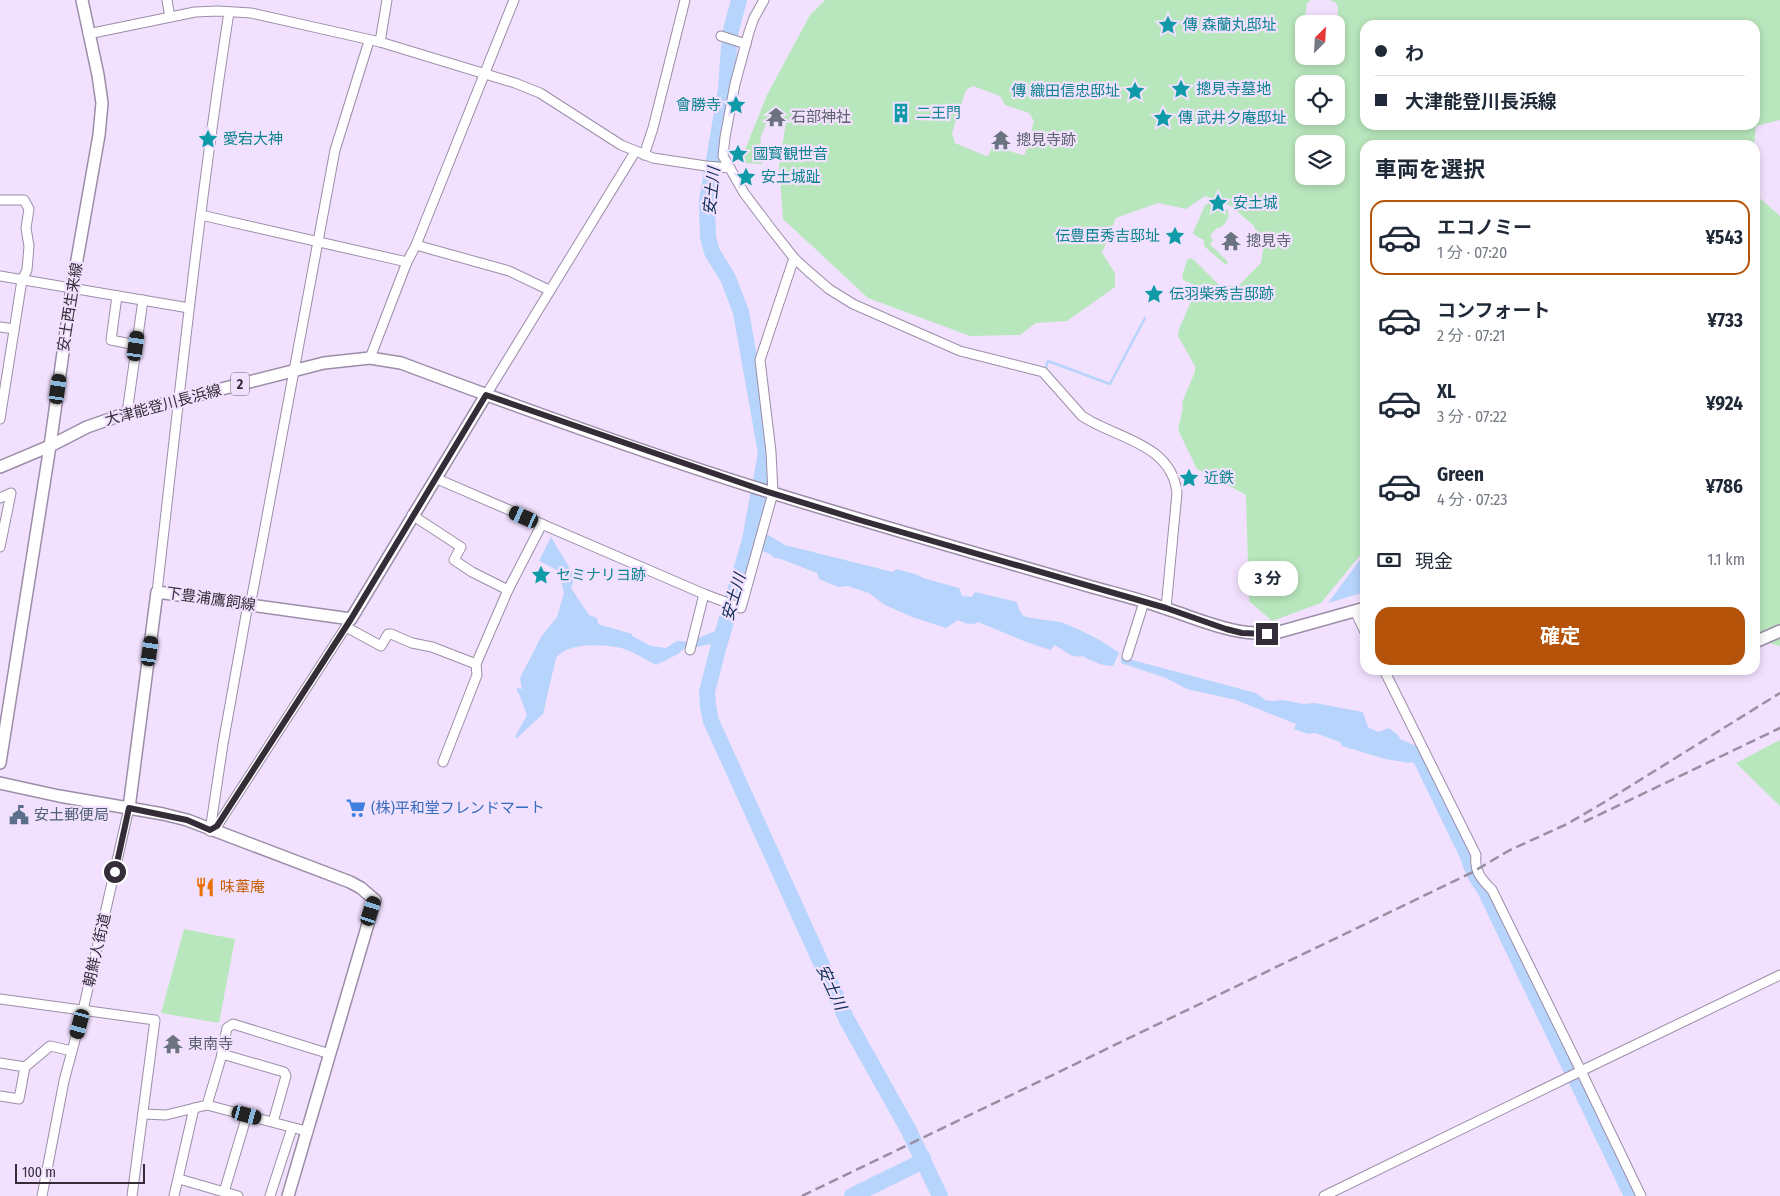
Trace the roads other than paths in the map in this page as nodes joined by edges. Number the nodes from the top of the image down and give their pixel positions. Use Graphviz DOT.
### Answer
graph roads {
  1 [pos="82,0"];
  2 [pos="167,0"];
  3 [pos="387,0"];
  4 [pos="514,0"];
  5 [pos="685,0"];
  6 [pos="764,0"];
  7 [pos="229,12"];
  8 [pos="170,17"];
  9 [pos="88,34"];
  10 [pos="721,36"];
  11 [pos="369,41"];
  12 [pos="380,42"];
  13 [pos="746,44"];
  14 [pos="484,73"];
  15 [pos="640,153"];
  16 [pos="727,168"];
  17 [pos="0,200"];
  18 [pos="201,215"];
  19 [pos="318,242"];
  20 [pos="416,245"];
  21 [pos="794,258"];
  22 [pos="407,262"];
  23 [pos="0,276"];
  24 [pos="22,280"];
  25 [pos="72,288"];
  26 [pos="549,290"];
  27 [pos="117,296"];
  28 [pos="143,300"];
  29 [pos="189,308"];
  30 [pos="0,327"];
  31 [pos="14,329"];
  32 [pos="136,346"];
  33 [pos="370,358"];
  34 [pos="4,371"];
  35 [pos="294,371"];
  36 [pos="486,395"];
  37 [pos="178,400"];
  38 [pos="127,413"];
  39 [pos="0,416"];
  40 [pos="50,446"];
  41 [pos="0,467"];
  42 [pos="435,478"];
  43 [pos="763,490"];
  44 [pos="0,498"];
  45 [pos="412,515"];
  46 [pos="542,524"];
  47 [pos="0,548"];
  48 [pos="508,590"];
  49 [pos="157,592"];
  50 [pos="704,594"];
  51 [pos="1144,602"];
  52 [pos="248,604"];
  53 [pos="1166,608"];
  54 [pos="1360,610"];
  55 [pos="348,623"];
  56 [pos="1780,631"];
  57 [pos="1760,640"];
  58 [pos="690,650"];
  59 [pos="1127,656"];
  60 [pos="476,664"];
  61 [pos="1386,675"];
  62 [pos="443,762"];
  63 [pos="0,764"];
  64 [pos="0,783"];
  65 [pos="129,808"];
  66 [pos="210,830"];
  67 [pos="1780,975"];
  68 [pos="0,999"];
  69 [pos="84,1010"];
  70 [pos="72,1051"];
  71 [pos="222,1054"];
  72 [pos="330,1054"];
  73 [pos="0,1063"];
  74 [pos="24,1067"];
  75 [pos="1581,1071"];
  76 [pos="0,1096"];
  77 [pos="207,1105"];
  78 [pos="194,1108"];
  79 [pos="143,1114"];
  80 [pos="247,1115"];
  81 [pos="273,1122"];
  82 [pos="292,1128"];
  83 [pos="306,1131"];
  84 [pos="178,1179"];
  85 [pos="224,1192"];
  86 [pos="42,1196"];
  87 [pos="132,1196"];
  88 [pos="174,1196"];
  89 [pos="238,1196"];
  90 [pos="270,1196"];
  91 [pos="288,1196"];
  92 [pos="1324,1196"];
  93 [pos="1641,1196"];
  1 -- 9 [label="main road, 安土西生来線"];
  2 -- 8 [label="street"];
  3 -- 12 [label="street"];
  4 -- 14 [label="street"];
  5 -- 15 [label="street"];
  6 -- 13 [label="street"];
  7 -- 8 [label="street"];
  7 -- 11 [label="street"];
  7 -- 18 [label="street"];
  8 -- 9 [label="street"];
  9 -- 25 [label="main road, 安土西生来線"];
  10 -- 13 [label="street"];
  11 -- 12 [label="street"];
  11 -- 19 [label="street"];
  12 -- 14 [label="street"];
  13 -- 16 [label="street"];
  14 -- 15 [label="street"];
  14 -- 20 [label="street"];
  15 -- 16 [label="street"];
  15 -- 26 [label="street"];
  16 -- 21 [label="street"];
  17 -- 24 [label="street"];
  18 -- 19 [label="street"];
  18 -- 29 [label="street"];
  19 -- 22 [label="street"];
  19 -- 35 [label="street"];
  20 -- 22 [label="street"];
  20 -- 26 [label="street"];
  21 -- 43 [label="street"];
  21 -- 53 [label="street"];
  22 -- 33 [label="street"];
  23 -- 24 [label="street"];
  24 -- 25 [label="street"];
  24 -- 31 [label="street"];
  25 -- 27 [label="street"];
  25 -- 40 [label="main road, 安土西生来線"];
  26 -- 36 [label="street"];
  27 -- 28 [label="street"];
  27 -- 32 [label="street"];
  28 -- 29 [label="street"];
  28 -- 32 [label="street"];
  29 -- 37 [label="street"];
  30 -- 31 [label="street"];
  31 -- 34 [label="street"];
  32 -- 38 [label="street"];
  33 -- 35 [label="main road, 大津能登川長浜線 / 2"];
  33 -- 36 [label="main road, 大津能登川長浜線 / 2"];
  34 -- 39 [label="street"];
  35 -- 37 [label="main road, 大津能登川長浜線 / 2"];
  35 -- 52 [label="street"];
  36 -- 42 [label="main road"];
  36 -- 43 [label="main road, 大津能登川長浜線 / 2"];
  37 -- 38 [label="main road, 大津能登川長浜線 / 2"];
  37 -- 49 [label="street"];
  38 -- 40 [label="main road, 大津能登川長浜線 / 2"];
  40 -- 41 [label="main road, 大津能登川長浜線 / 2"];
  40 -- 63 [label="main road, 安土西生来線"];
  42 -- 45 [label="main road"];
  42 -- 46 [label="street"];
  43 -- 50 [label="street"];
  43 -- 51 [label="main road, 大津能登川長浜線 / 2"];
  44 -- 47 [label="street"];
  45 -- 48 [label="street"];
  45 -- 55 [label="main road"];
  46 -- 48 [label="street"];
  46 -- 50 [label="street"];
  48 -- 60 [label="street"];
  49 -- 52 [label="main road, 下豊浦鷹飼線"];
  49 -- 65 [label="main road, 下豊浦鷹飼線"];
  50 -- 58 [label="street"];
  51 -- 53 [label="main road, 大津能登川長浜線 / 2"];
  51 -- 59 [label="street"];
  52 -- 55 [label="main road, 下豊浦鷹飼線"];
  52 -- 66 [label="street"];
  53 -- 54 [label="main road, 大津能登川長浜線 / 2"];
  55 -- 60 [label="street"];
  55 -- 66 [label="street"];
  56 -- 57 [label="main road"];
  60 -- 62 [label="street"];
  61 -- 75 [label="street"];
  64 -- 65 [label="main road"];
  65 -- 66 [label="main road"];
  65 -- 69 [label="street, 朝鮮人街道"];
  66 -- 72 [label="main road"];
  67 -- 75 [label="street"];
  68 -- 69 [label="street"];
  69 -- 70 [label="street, 朝鮮人街道"];
  69 -- 79 [label="street"];
  70 -- 74 [label="street"];
  70 -- 86 [label="street, 朝鮮人街道"];
  71 -- 72 [label="street"];
  71 -- 77 [label="street"];
  71 -- 81 [label="street"];
  72 -- 83 [label="main road"];
  73 -- 74 [label="street"];
  74 -- 76 [label="street"];
  75 -- 92 [label="street"];
  75 -- 93 [label="street"];
  77 -- 78 [label="street"];
  77 -- 80 [label="street"];
  78 -- 79 [label="street"];
  78 -- 84 [label="street"];
  79 -- 87 [label="street"];
  80 -- 81 [label="street"];
  80 -- 85 [label="street"];
  81 -- 82 [label="street"];
  82 -- 83 [label="street"];
  82 -- 90 [label="street"];
  83 -- 91 [label="main road"];
  84 -- 85 [label="street"];
  84 -- 88 [label="street"];
  85 -- 89 [label="street"];
}
